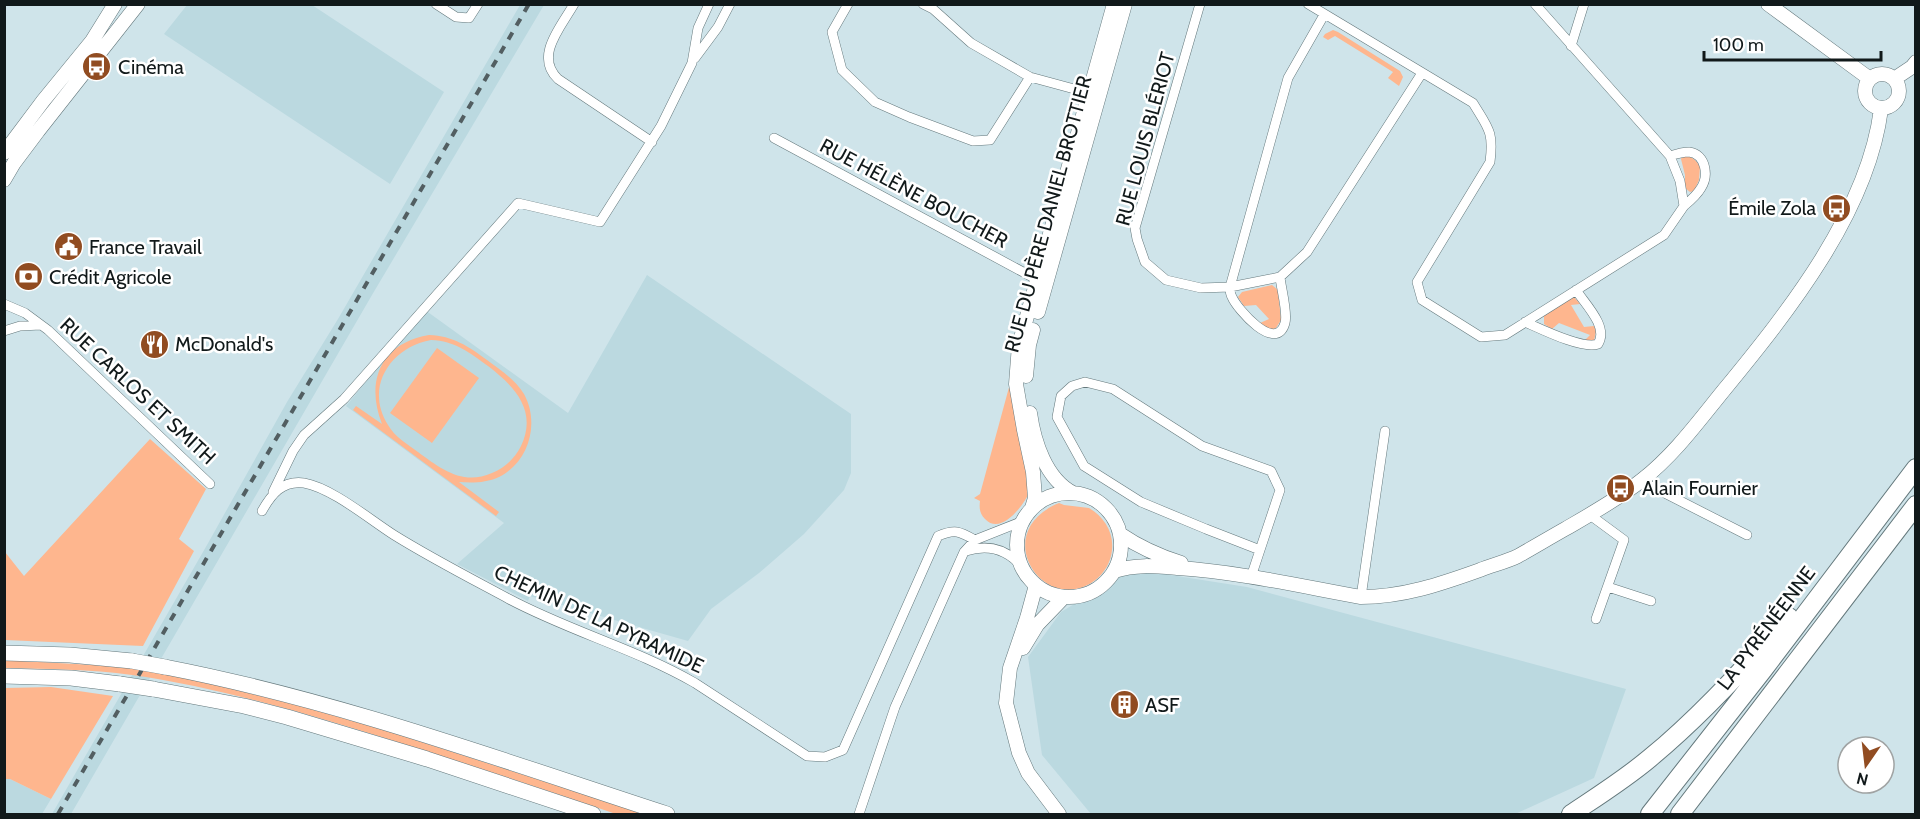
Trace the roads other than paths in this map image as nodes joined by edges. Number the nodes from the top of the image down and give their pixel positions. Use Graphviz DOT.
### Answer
graph roads {
  1 [pos="115,4"];
  2 [pos="138,4"];
  3 [pos="436,4"];
  4 [pos="574,4"];
  5 [pos="708,4"];
  6 [pos="730,4"];
  7 [pos="848,4"];
  8 [pos="923,4"];
  9 [pos="1114,4"];
  10 [pos="1125,4"];
  11 [pos="1200,4"];
  12 [pos="1308,4"];
  13 [pos="1535,4"];
  14 [pos="1584,4"];
  15 [pos="1768,4"];
  16 [pos="477,6"];
  17 [pos="1324,15"];
  18 [pos="1571,46"];
  19 [pos="1916,62"];
  20 [pos="692,63"];
  21 [pos="1422,73"];
  22 [pos="1030,77"];
  23 [pos="1870,79"];
  24 [pos="1894,79"];
  25 [pos="1089,93"];
  26 [pos="1881,109"];
  27 [pos="774,138"];
  28 [pos="652,142"];
  29 [pos="4,153"];
  30 [pos="1670,156"];
  31 [pos="4,180"];
  32 [pos="1684,206"];
  33 [pos="1280,277"];
  34 [pos="1036,279"];
  35 [pos="1230,287"];
  36 [pos="1576,290"];
  37 [pos="4,304"];
  38 [pos="1525,322"];
  39 [pos="41,325"];
  40 [pos="4,331"];
  41 [pos="1385,431"];
  42 [pos="1916,468"];
  43 [pos="1641,481"];
  44 [pos="210,484"];
  45 [pos="1073,493"];
  46 [pos="270,496"];
  47 [pos="1916,505"];
  48 [pos="1032,508"];
  49 [pos="262,511"];
  50 [pos="1590,515"];
  51 [pos="1023,521"];
  52 [pos="1120,534"];
  53 [pos="1748,535"];
  54 [pos="975,540"];
  55 [pos="1260,550"];
  56 [pos="964,552"];
  57 [pos="1022,567"];
  58 [pos="1204,570"];
  59 [pos="1114,571"];
  60 [pos="1251,577"];
  61 [pos="1830,581"];
  62 [pos="1036,585"];
  63 [pos="1608,587"];
  64 [pos="1065,597"];
  65 [pos="1361,597"];
  66 [pos="1651,601"];
  67 [pos="1596,619"];
  68 [pos="4,653"];
  69 [pos="1010,668"];
  70 [pos="4,676"];
  71 [pos="593,814"];
  72 [pos="667,814"];
  73 [pos="858,814"];
  74 [pos="1059,814"];
  75 [pos="1572,814"];
  76 [pos="1650,814"];
  77 [pos="1680,814"];
  1 -- 29 [label="main road"];
  2 -- 31 [label="main road"];
  3 -- 16 [label="street"];
  4 -- 28 [label="street"];
  5 -- 20 [label="street"];
  6 -- 20 [label="street"];
  7 -- 22 [label="street"];
  8 -- 22 [label="street"];
  9 -- 25 [label="main road, RUE DU PÈRE DANIEL BROTTIER"];
  10 -- 45 [label="main road, RUE DU PÈRE DANIEL BROTTIER"];
  11 -- 35 [label="street, RUE LOUIS BLÉRIOT"];
  12 -- 17 [label="street"];
  13 -- 18 [label="street"];
  14 -- 18 [label="street"];
  15 -- 23 [label="main road"];
  17 -- 21 [label="street"];
  17 -- 35 [label="street"];
  18 -- 30 [label="street"];
  19 -- 24 [label="main road"];
  20 -- 28 [label="street"];
  21 -- 33 [label="street"];
  21 -- 38 [label="street"];
  22 -- 25 [label="street"];
  23 -- 24 [label="main road"];
  23 -- 26 [label="main road"];
  24 -- 26 [label="main road"];
  25 -- 34 [label="main road, RUE DU PÈRE DANIEL BROTTIER"];
  26 -- 43 [label="main road"];
  27 -- 34 [label="street, RUE HÉLÈNE BOUCHER"];
  28 -- 46 [label="street"];
  30 -- 32 [label="street"];
  30 -- 32 [label="street"];
  32 -- 36 [label="street"];
  33 -- 35 [label="street, RUE LOUIS BLÉRIOT"];
  33 -- 35 [label="street"];
  34 -- 48 [label="main road, RUE DU PÈRE DANIEL BROTTIER"];
  36 -- 38 [label="street"];
  36 -- 38 [label="street"];
  37 -- 39 [label="street, RUE CARLOS ET SMITH"];
  39 -- 40 [label="street"];
  39 -- 44 [label="street, RUE CARLOS ET SMITH"];
  41 -- 65 [label="street"];
  42 -- 61 [label="highway, LA PYRÉNÉENNE"];
  43 -- 50 [label="main road"];
  43 -- 53 [label="street"];
  45 -- 48 [label="main road"];
  45 -- 52 [label="main road"];
  46 -- 49 [label="street"];
  46 -- 54 [label="street, CHEMIN DE LA PYRAMIDE"];
  47 -- 77 [label="highway"];
  48 -- 51 [label="main road"];
  50 -- 63 [label="street"];
  50 -- 65 [label="main road"];
  51 -- 54 [label="street"];
  51 -- 57 [label="main road"];
  52 -- 58 [label="main road"];
  52 -- 59 [label="main road"];
  54 -- 56 [label="street"];
  55 -- 55 [label="street"];
  55 -- 60 [label="street"];
  56 -- 57 [label="street"];
  56 -- 73 [label="street"];
  57 -- 62 [label="main road"];
  58 -- 59 [label="main road"];
  58 -- 60 [label="main road"];
  59 -- 64 [label="main road"];
  60 -- 65 [label="main road"];
  61 -- 75 [label="highway"];
  61 -- 76 [label="highway, LA PYRÉNÉENNE"];
  62 -- 64 [label="main road"];
  62 -- 69 [label="main road"];
  63 -- 66 [label="street"];
  63 -- 67 [label="street"];
  64 -- 69 [label="main road"];
  68 -- 72 [label="main road, bridge"];
  69 -- 74 [label="main road"];
  70 -- 71 [label="main road, bridge"];
}
